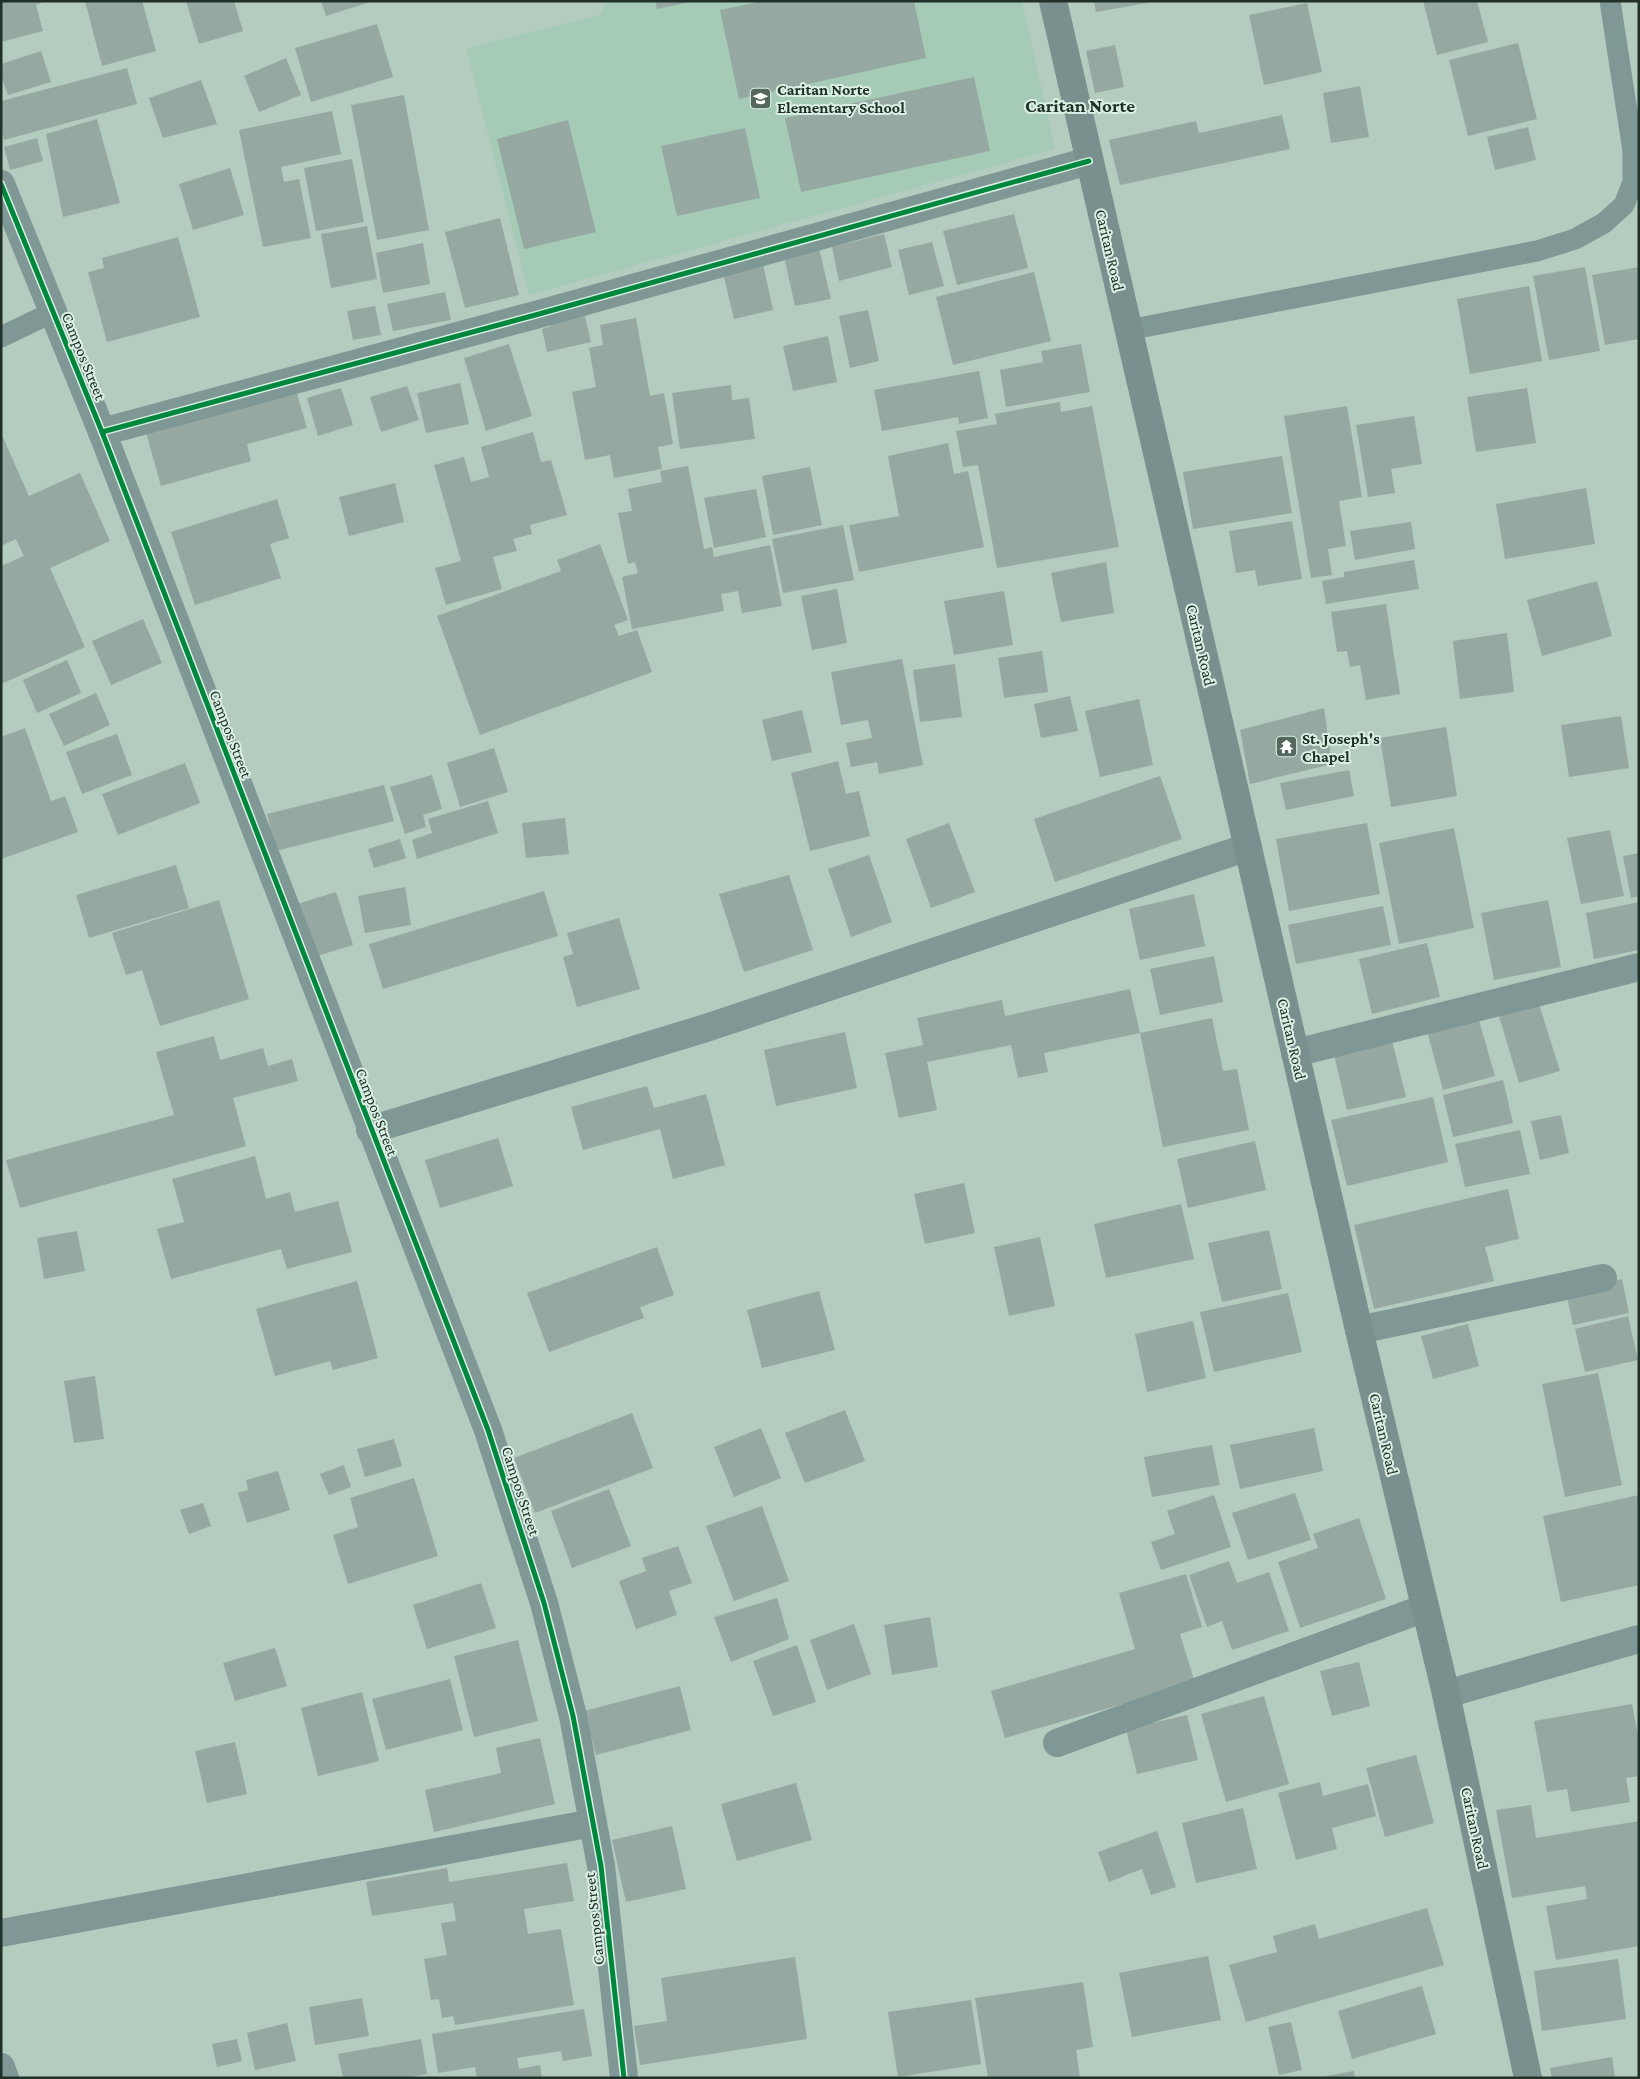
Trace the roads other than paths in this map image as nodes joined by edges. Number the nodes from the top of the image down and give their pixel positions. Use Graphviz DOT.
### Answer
graph roads {
  1 [pos="1053,1"];
  2 [pos="1610,1"];
  3 [pos="1090,161"];
  4 [pos="1,184"];
  5 [pos="53,312"];
  6 [pos="1128,330"];
  7 [pos="1,337"];
  8 [pos="102,432"];
  9 [pos="1248,847"];
  10 [pos="1639,967"];
  11 [pos="1296,1053"];
  12 [pos="370,1130"];
  13 [pos="1603,1278"];
  14 [pos="1359,1330"];
  15 [pos="1425,1608"];
  16 [pos="1639,1639"];
  17 [pos="1446,1694"];
  18 [pos="1056,1743"];
  19 [pos="593,1823"];
  20 [pos="1,1933"];
  21 [pos="1,2067"];
  22 [pos="5,2078"];
  23 [pos="624,2078"];
  24 [pos="1528,2078"];
  1 -- 3 [label="main road, Caritan Road"];
  2 -- 6 [label="lane"];
  3 -- 6 [label="main road, Caritan Road"];
  3 -- 8 [label="street"];
  4 -- 5 [label="street, Campos Street"];
  5 -- 7 [label="lane"];
  5 -- 8 [label="street, Campos Street"];
  6 -- 9 [label="main road, Caritan Road"];
  8 -- 12 [label="street, Campos Street"];
  9 -- 11 [label="main road, Caritan Road"];
  9 -- 12 [label="street"];
  10 -- 11 [label="street"];
  11 -- 14 [label="main road, Caritan Road"];
  12 -- 19 [label="street, Campos Street"];
  13 -- 14 [label="street"];
  14 -- 15 [label="main road, Caritan Road"];
  15 -- 17 [label="main road, Caritan Road"];
  15 -- 18 [label="street"];
  16 -- 17 [label="street"];
  17 -- 24 [label="main road, Caritan Road"];
  19 -- 20 [label="street"];
  19 -- 23 [label="street, Campos Street"];
  21 -- 22 [label="street"];
}
